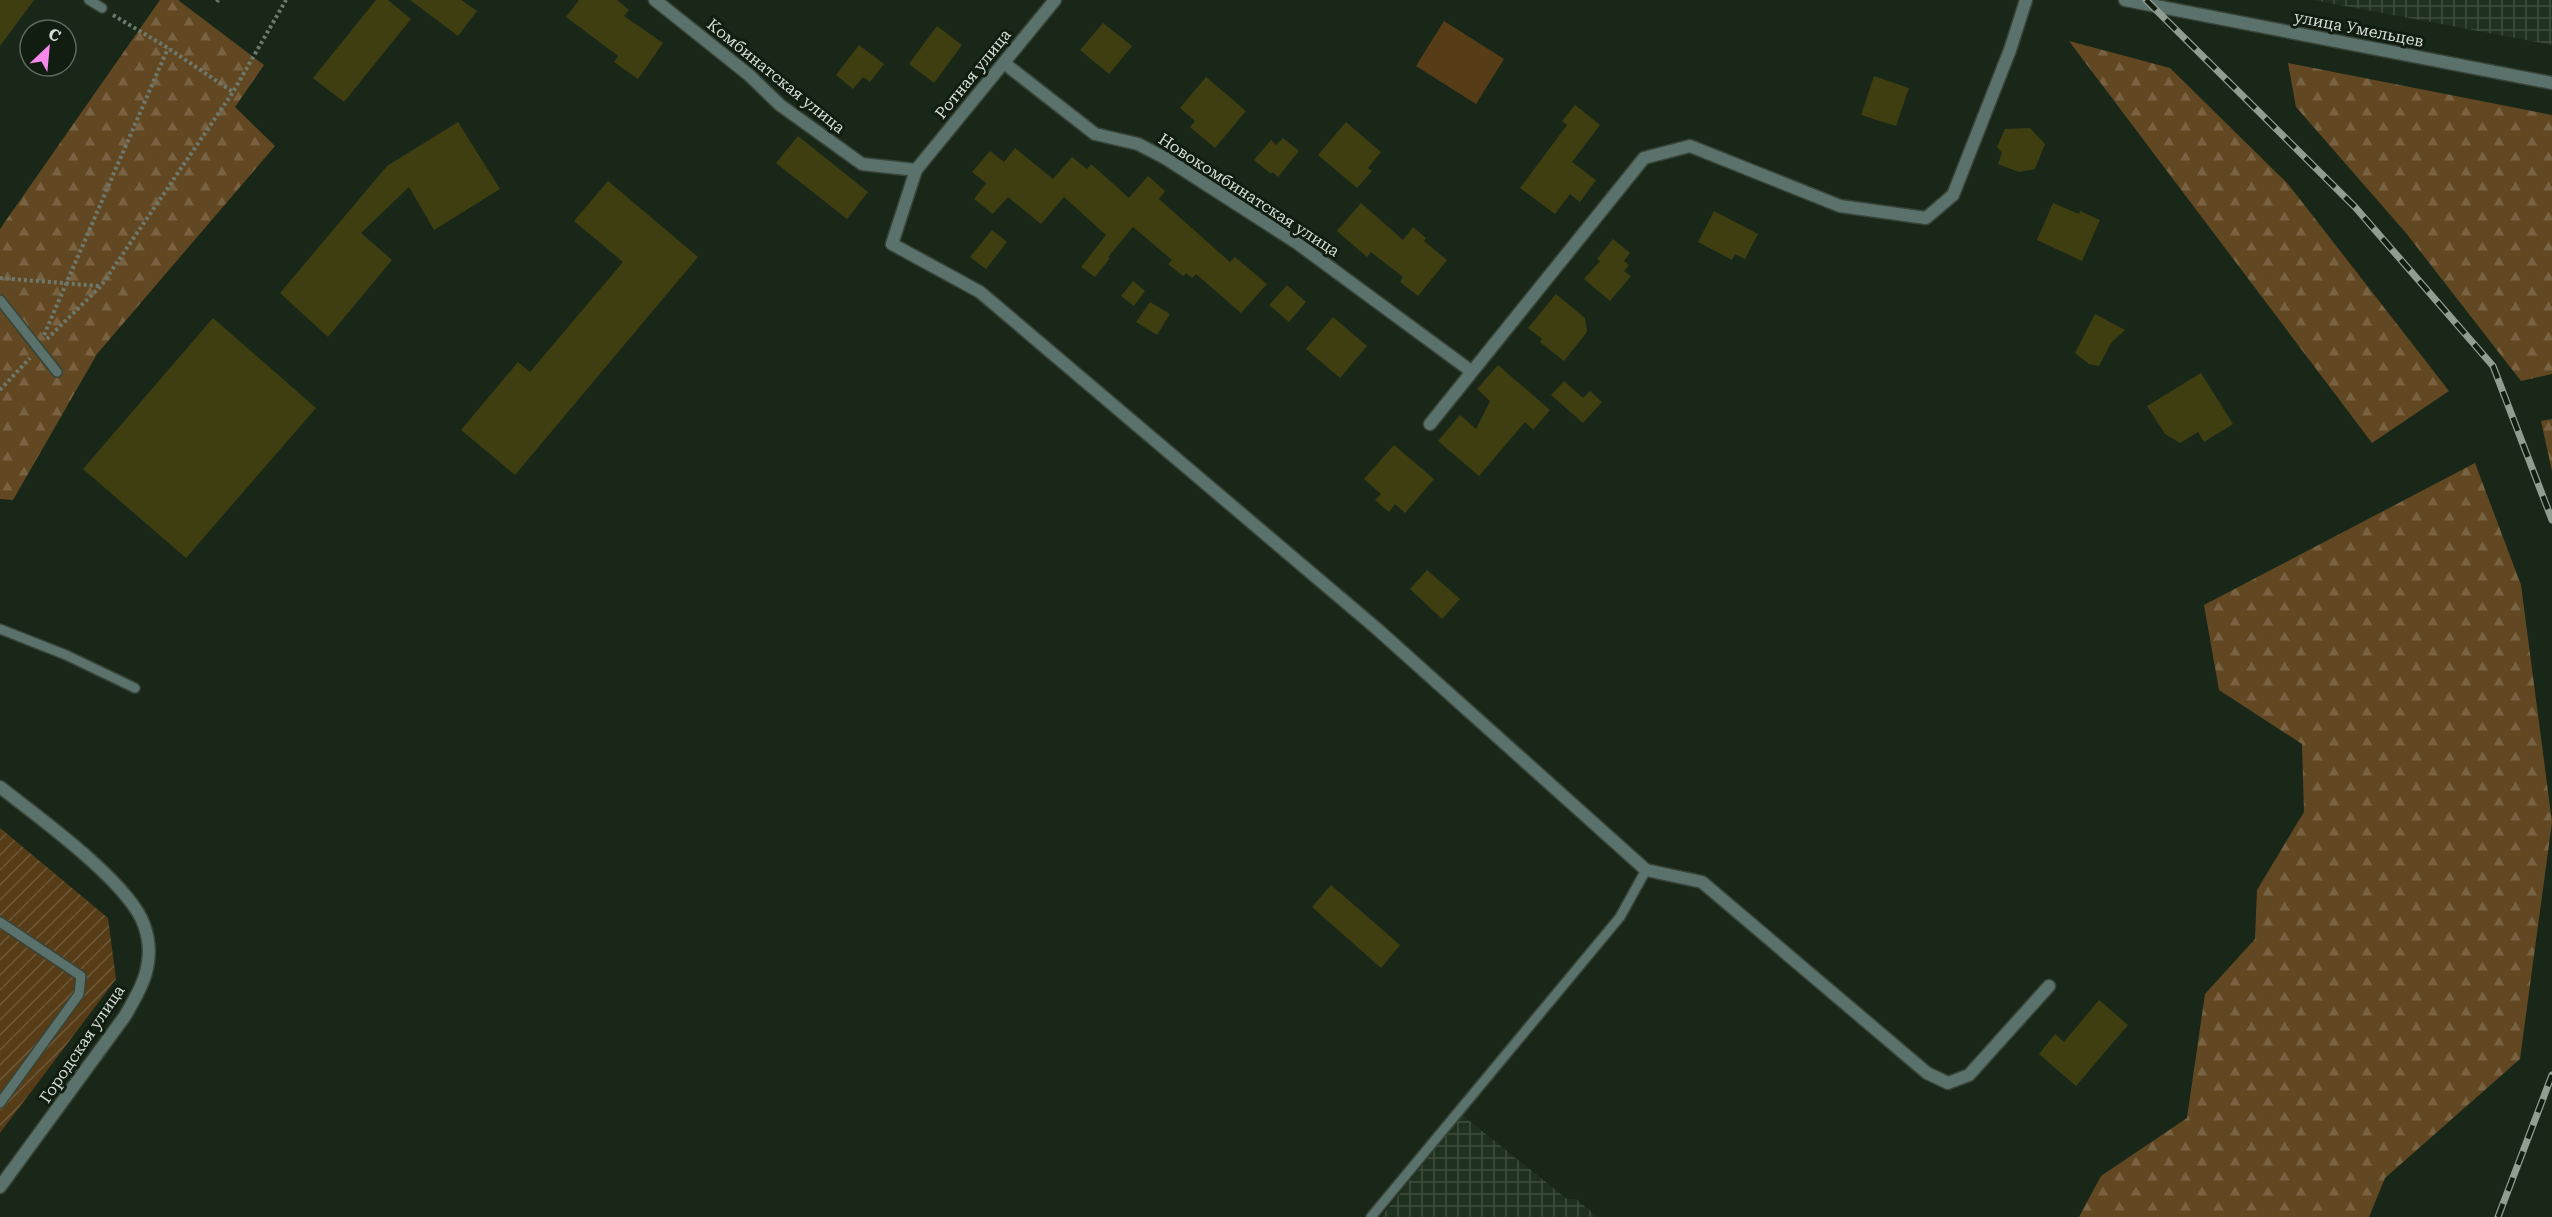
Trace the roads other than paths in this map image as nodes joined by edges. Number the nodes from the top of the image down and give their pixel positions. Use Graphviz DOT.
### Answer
graph roads {
  1 [pos="89,0"];
  2 [pos="655,0"];
  3 [pos="1055,0"];
  4 [pos="2026,0"];
  5 [pos="2124,0"];
  6 [pos="102,8"];
  7 [pos="1004,63"];
  8 [pos="2552,83"];
  9 [pos="916,170"];
  10 [pos="0,300"];
  11 [pos="1471,371"];
  12 [pos="57,372"];
  13 [pos="1430,424"];
  14 [pos="0,629"];
  15 [pos="135,688"];
  16 [pos="0,787"];
  17 [pos="1646,870"];
  18 [pos="0,922"];
  19 [pos="2049,986"];
  20 [pos="0,1103"];
  21 [pos="0,1187"];
  22 [pos="1371,1217"];
  1 -- 6 [label="lane"];
  2 -- 9 [label="street, Комбинатская улица"];
  3 -- 7 [label="street, Ротная улица"];
  4 -- 11 [label="street"];
  5 -- 8 [label="street, улица Умельцев"];
  7 -- 9 [label="street, Ротная улица"];
  7 -- 11 [label="street, Новокомбинатская улица"];
  9 -- 17 [label="street"];
  10 -- 12 [label="lane"];
  11 -- 13 [label="street"];
  14 -- 15 [label="lane"];
  16 -- 21 [label="street, Городская улица"];
  17 -- 19 [label="street"];
  17 -- 22 [label="lane"];
  18 -- 20 [label="lane"];
}
